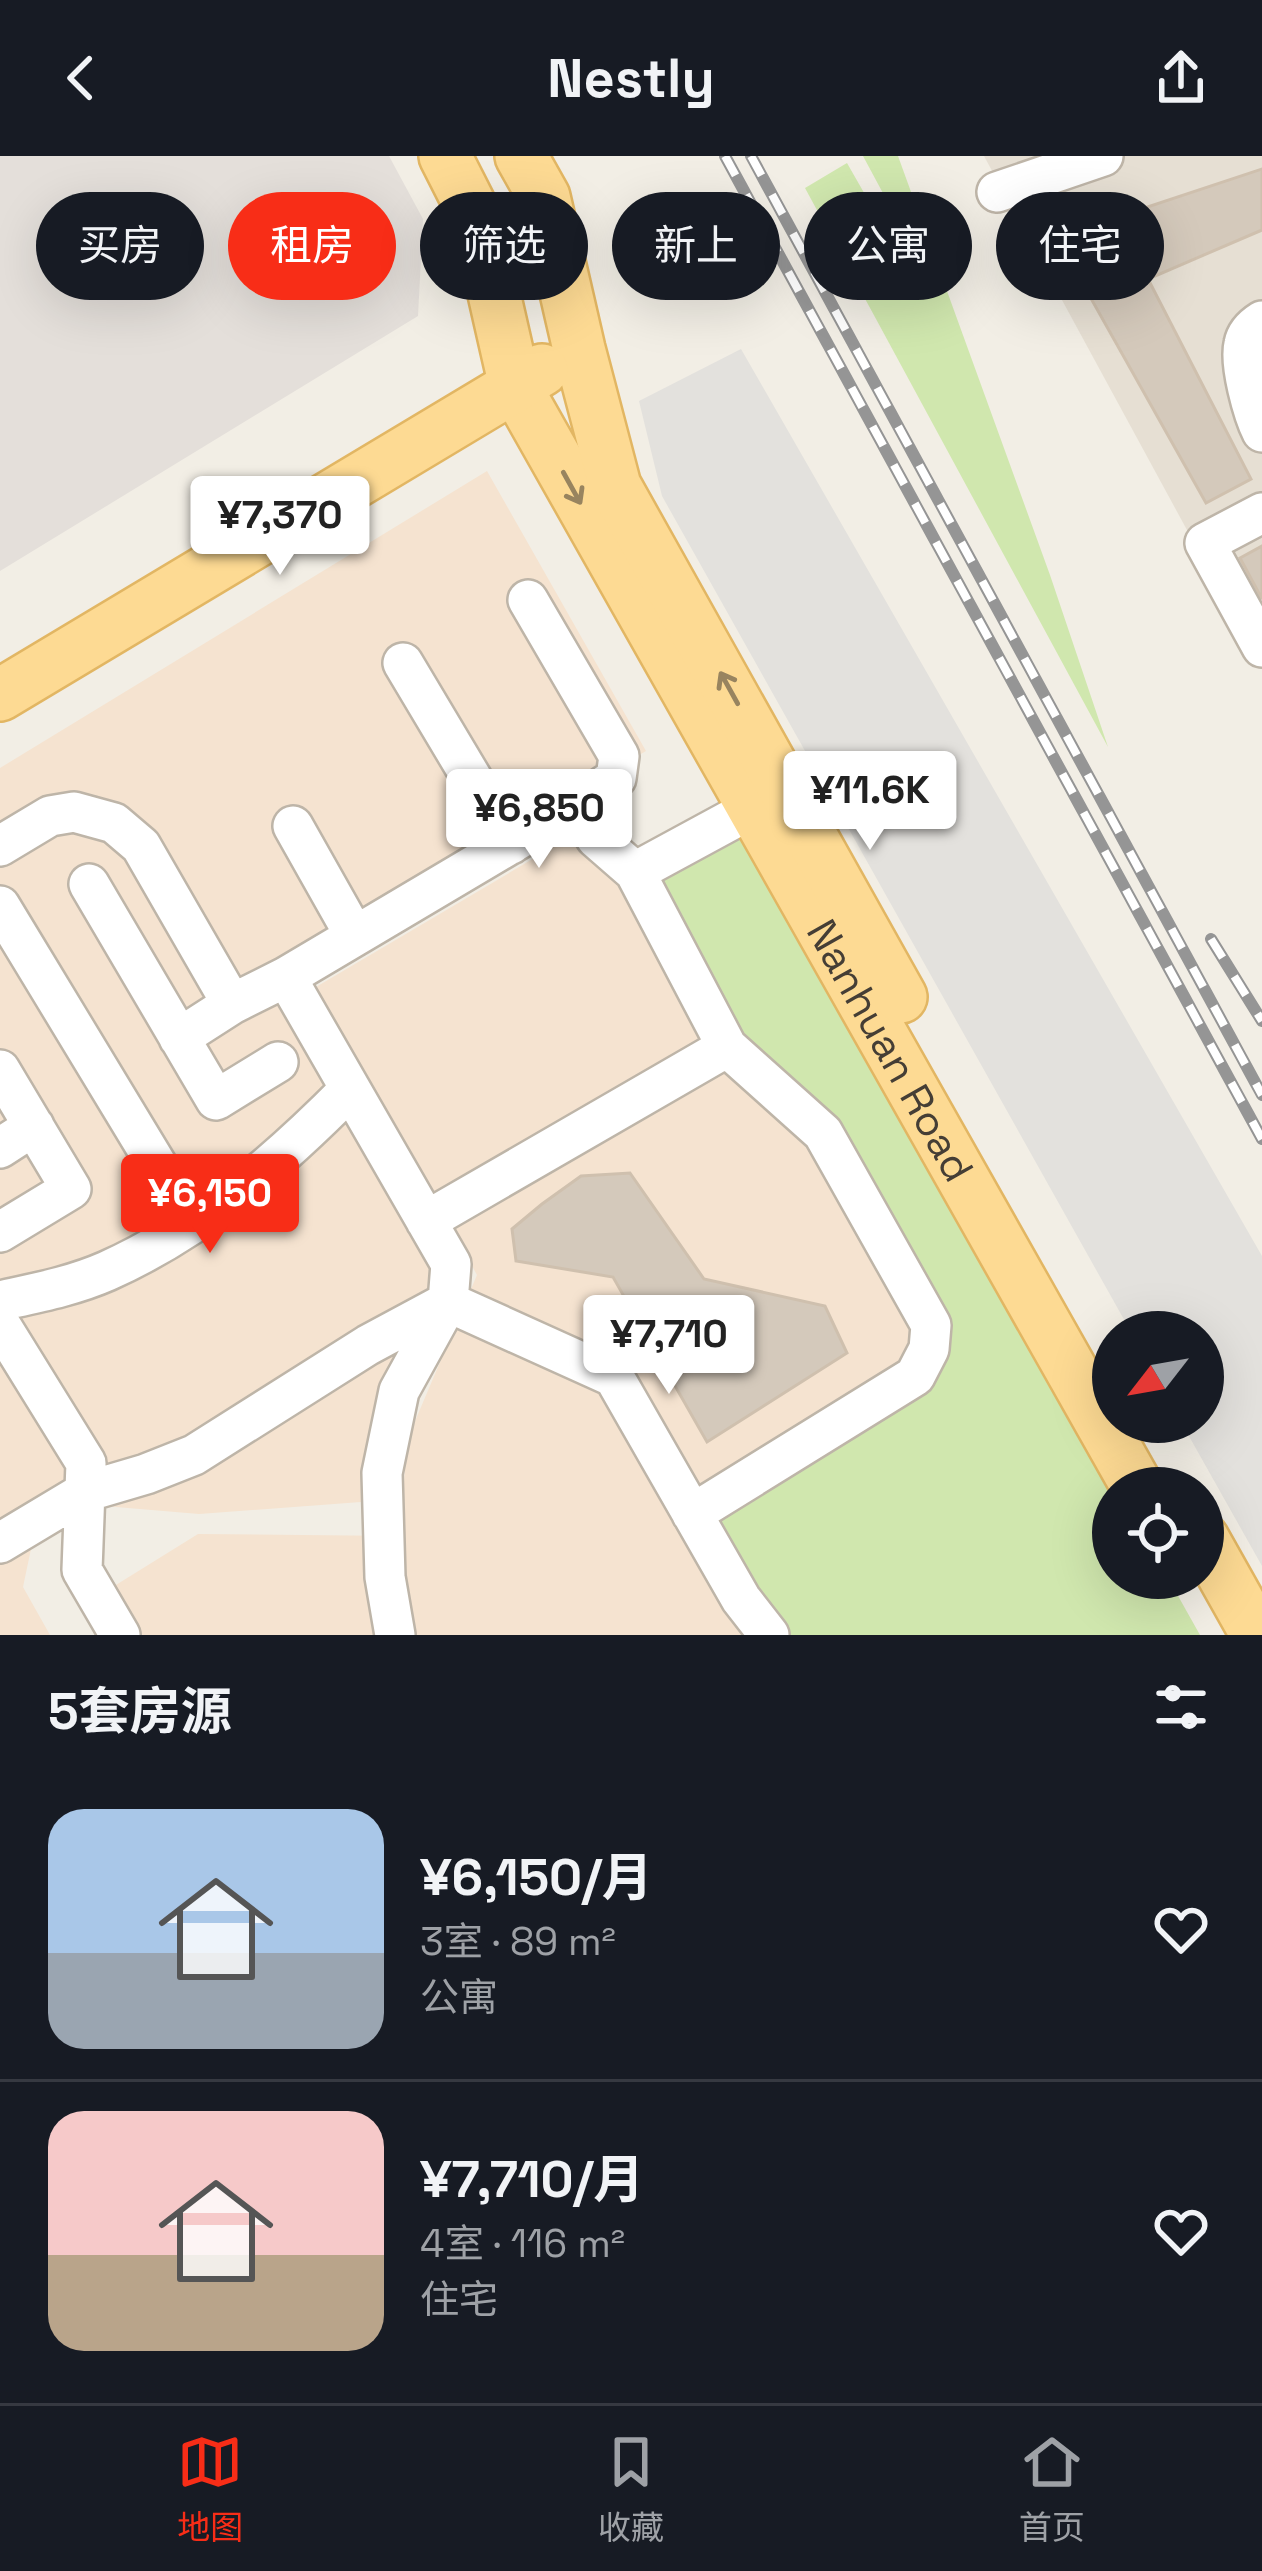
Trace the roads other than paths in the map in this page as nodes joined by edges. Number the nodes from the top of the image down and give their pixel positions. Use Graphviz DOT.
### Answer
graph roads {
  1 [pos="445,156"];
  2 [pos="521,156"];
  3 [pos="1103,156"];
  4 [pos="998,192"];
  5 [pos="1262,321"];
  6 [pos="579,349"];
  7 [pos="515,386"];
  8 [pos="1262,432"];
  9 [pos="1262,513"];
  10 [pos="528,600"];
  11 [pos="1262,647"];
  12 [pos="403,663"];
  13 [pos="0,695"];
  14 [pos="577,806"];
  15 [pos="753,808"];
  16 [pos="293,826"];
  17 [pos="511,844"];
  18 [pos="0,846"];
  19 [pos="635,872"];
  20 [pos="89,884"];
  21 [pos="0,906"];
  22 [pos="355,936"];
  23 [pos="286,977"];
  24 [pos="232,1004"];
  25 [pos="179,1038"];
  26 [pos="727,1047"];
  27 [pos="278,1062"];
  28 [pos="0,1070"];
  29 [pos="350,1089"];
  30 [pos="34,1126"];
  31 [pos="0,1148"];
  32 [pos="426,1221"];
  33 [pos="192,1223"];
  34 [pos="0,1232"];
  35 [pos="0,1301"];
  36 [pos="448,1302"];
  37 [pos="0,1324"];
  38 [pos="1092,1339"];
  39 [pos="1126,1467"];
  40 [pos="85,1492"];
  41 [pos="692,1514"];
  42 [pos="0,1543"];
  43 [pos="1224,1576"];
  44 [pos="1200,1599"];
  45 [pos="750,1629"];
  46 [pos="120,1635"];
  47 [pos="395,1635"];
  48 [pos="1221,1635"];
  49 [pos="1257,1635"];
  1 -- 7 [label="main road, Nanhuan Road"];
  2 -- 6 [label="main road, Nanhuan Road"];
  3 -- 4 [label="street"];
  5 -- 8 [label="street"];
  6 -- 7 [label="main road"];
  38 -- 6 [label="main road, Nanhuan Road, one-way"];
  7 -- 13 [label="main road"];
  7 -- 15 [label="main road, Nanhuan Road, one-way"];
  9 -- 11 [label="street"];
  10 -- 14 [label="street"];
  12 -- 17 [label="street"];
  14 -- 17 [label="street"];
  14 -- 19 [label="street"];
  15 -- 19 [label="street"];
  15 -- 39 [label="main road, Nanhuan Road"];
  16 -- 22 [label="street"];
  17 -- 22 [label="street"];
  18 -- 24 [label="street"];
  19 -- 26 [label="street"];
  20 -- 25 [label="street"];
  21 -- 33 [label="street"];
  22 -- 23 [label="street"];
  23 -- 24 [label="street"];
  23 -- 29 [label="street"];
  24 -- 25 [label="street"];
  25 -- 27 [label="street"];
  26 -- 32 [label="street"];
  26 -- 41 [label="street"];
  28 -- 30 [label="street"];
  29 -- 32 [label="street"];
  29 -- 33 [label="street"];
  30 -- 31 [label="street"];
  30 -- 34 [label="street"];
  32 -- 36 [label="street"];
  33 -- 35 [label="street"];
  36 -- 40 [label="street"];
  36 -- 41 [label="street"];
  36 -- 47 [label="street"];
  37 -- 40 [label="street"];
  40 -- 42 [label="street"];
  40 -- 46 [label="street"];
  41 -- 45 [label="street"];
  43 -- 49 [label="main road"];
  44 -- 48 [label="main road"];
}
